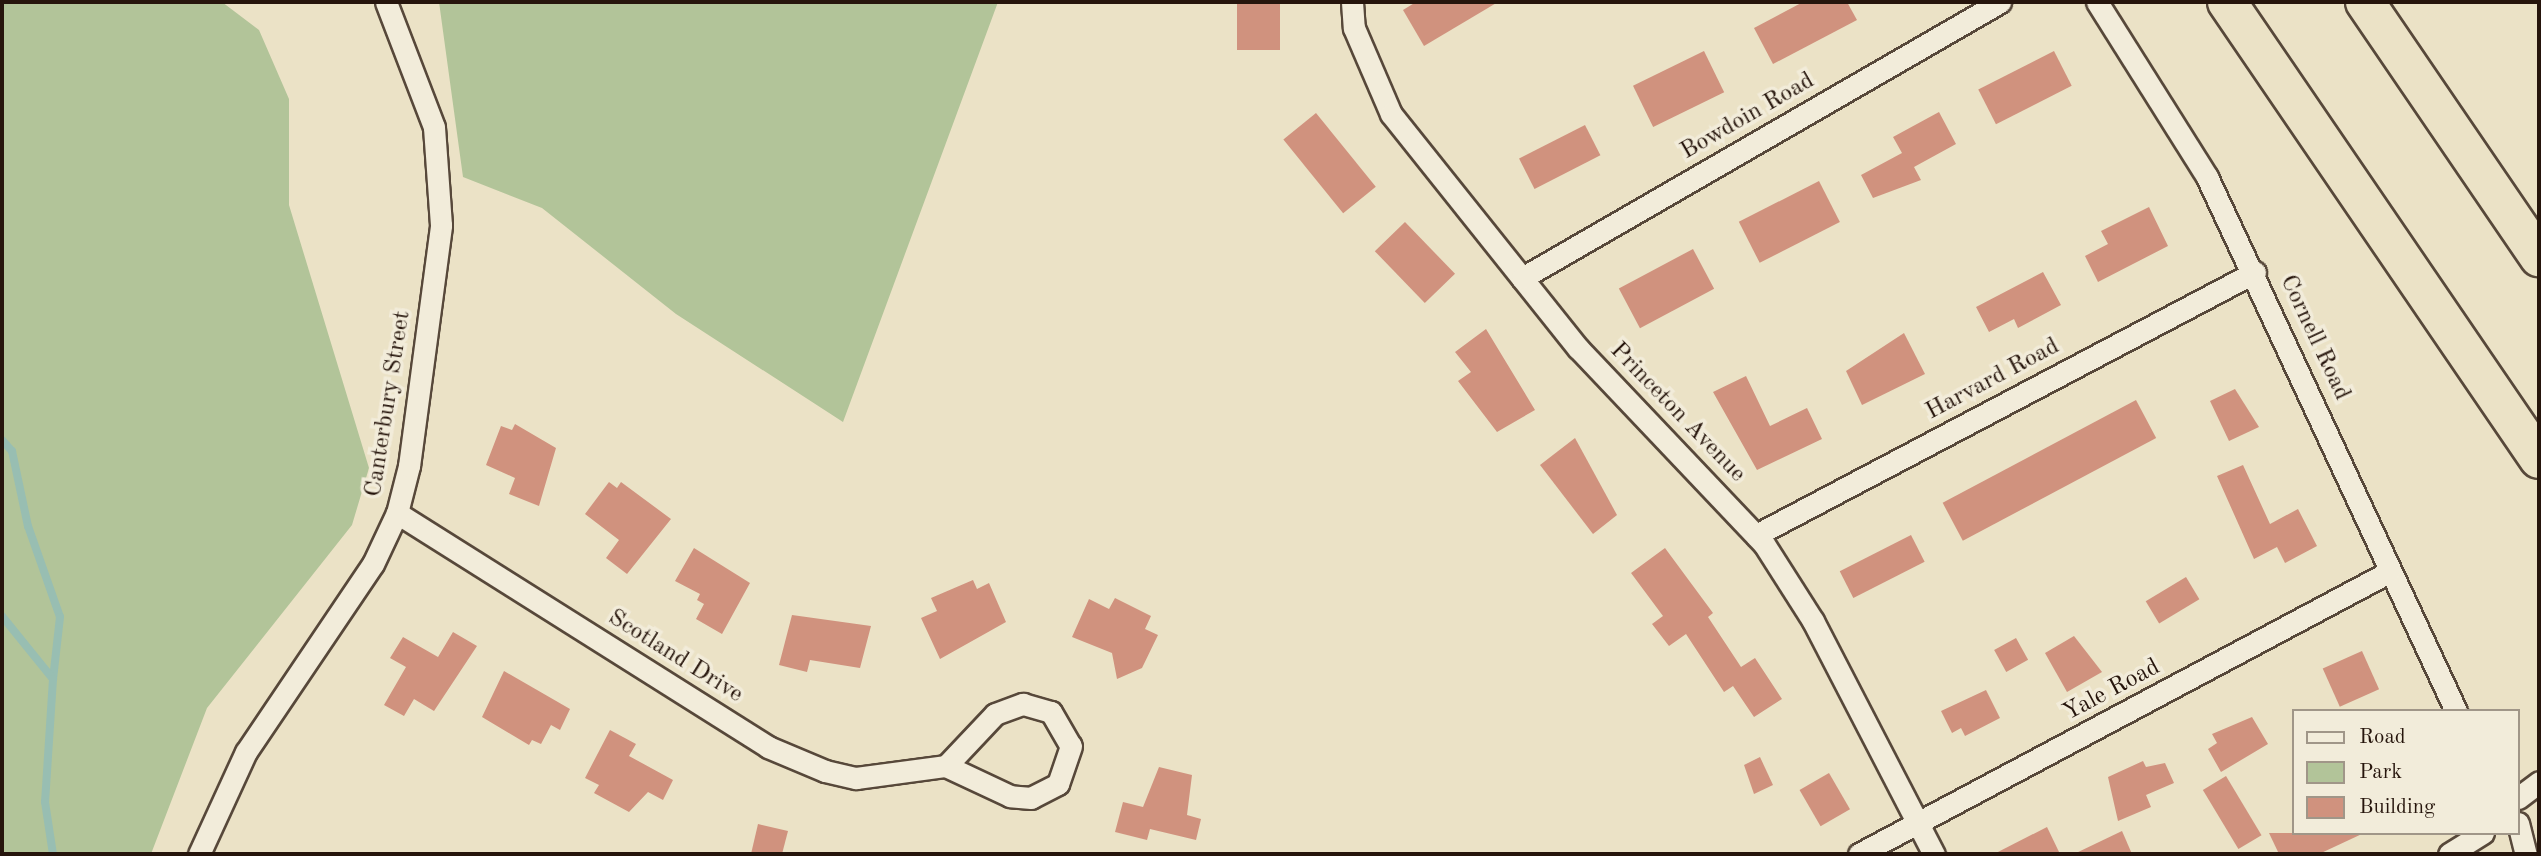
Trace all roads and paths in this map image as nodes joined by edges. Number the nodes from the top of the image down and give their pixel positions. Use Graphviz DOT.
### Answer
graph roads {
  1 [pos="386,2"];
  2 [pos="1352,2"];
  3 [pos="2000,2"];
  4 [pos="2097,2"];
  5 [pos="2227,2"];
  6 [pos="2365,2"];
  7 [pos="2539,257"];
  8 [pos="2255,272"];
  9 [pos="1522,278"];
  10 [pos="2539,459"];
  11 [pos="397,513"];
  12 [pos="1756,535"];
  13 [pos="2389,572"];
  14 [pos="2455,709"];
  15 [pos="946,766"];
  16 [pos="2539,782"];
  17 [pos="2520,796"];
  18 [pos="1919,824"];
  19 [pos="2520,831"];
  20 [pos="2480,835"];
  21 [pos="199,854"];
  22 [pos="1859,854"];
  23 [pos="1934,854"];
  24 [pos="2449,854"];
  25 [pos="2526,854"];
  1 -- 11 [label="street, Canterbury Street"];
  2 -- 9 [label="street, Princeton Avenue"];
  3 -- 9 [label="street, Bowdoin Road"];
  4 -- 8 [label="street, Cornell Road"];
  5 -- 10 [label="highway"];
  6 -- 7 [label="highway"];
  8 -- 12 [label="street, Harvard Road"];
  8 -- 13 [label="street, Cornell Road"];
  9 -- 12 [label="street, Princeton Avenue"];
  11 -- 15 [label="street, Scotland Drive"];
  11 -- 21 [label="street, Canterbury Street"];
  12 -- 18 [label="street, Princeton Avenue"];
  13 -- 14 [label="street, Cornell Road"];
  13 -- 18 [label="street, Yale Road"];
  15 -- 15 [label="street"];
  16 -- 17 [label="street"];
  18 -- 22 [label="street, Yale Road"];
  18 -- 23 [label="street, Princeton Avenue"];
  19 -- 25 [label="street"];
  20 -- 24 [label="street"];
}
